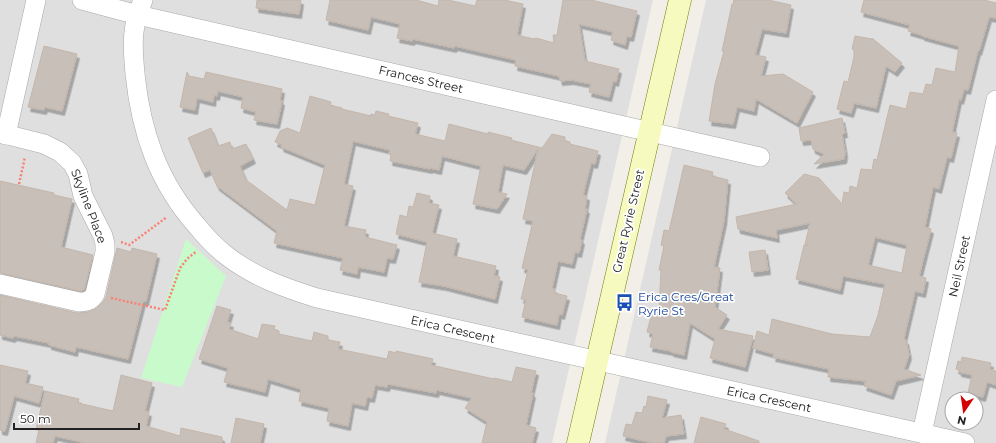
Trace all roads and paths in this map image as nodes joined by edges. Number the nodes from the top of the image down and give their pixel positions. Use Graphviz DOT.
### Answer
graph roads {
  1 [pos="36,0"];
  2 [pos="82,0"];
  3 [pos="680,0"];
  4 [pos="140,8"];
  5 [pos="996,100"];
  6 [pos="649,132"];
  7 [pos="3,134"];
  8 [pos="29,140"];
  9 [pos="760,157"];
  10 [pos="19,184"];
  11 [pos="169,216"];
  12 [pos="103,236"];
  13 [pos="201,249"];
  14 [pos="0,284"];
  15 [pos="95,294"];
  16 [pos="597,361"];
  17 [pos="922,433"];
  18 [pos="578,443"];
  19 [pos="965,443"];
  1 -- 7 [label="street, Skyline Place"];
  2 -- 4 [label="street, Frances Street"];
  3 -- 6 [label="main road, Great Ryrie Street"];
  4 -- 6 [label="street, Frances Street"];
  4 -- 16 [label="street, Erica Crescent"];
  5 -- 17 [label="street, Neil Street"];
  6 -- 9 [label="street, Frances Street"];
  6 -- 16 [label="main road, Great Ryrie Street"];
  7 -- 8 [label="street, Skyline Place"];
  8 -- 10 [label="path"];
  8 -- 12 [label="street, Skyline Place"];
  11 -- 12 [label="path"];
  12 -- 15 [label="street, Skyline Place"];
  13 -- 15 [label="path"];
  14 -- 15 [label="street"];
  16 -- 17 [label="street, Erica Crescent"];
  16 -- 18 [label="main road, Great Ryrie Street"];
  17 -- 19 [label="street, Erica Crescent"];
}
